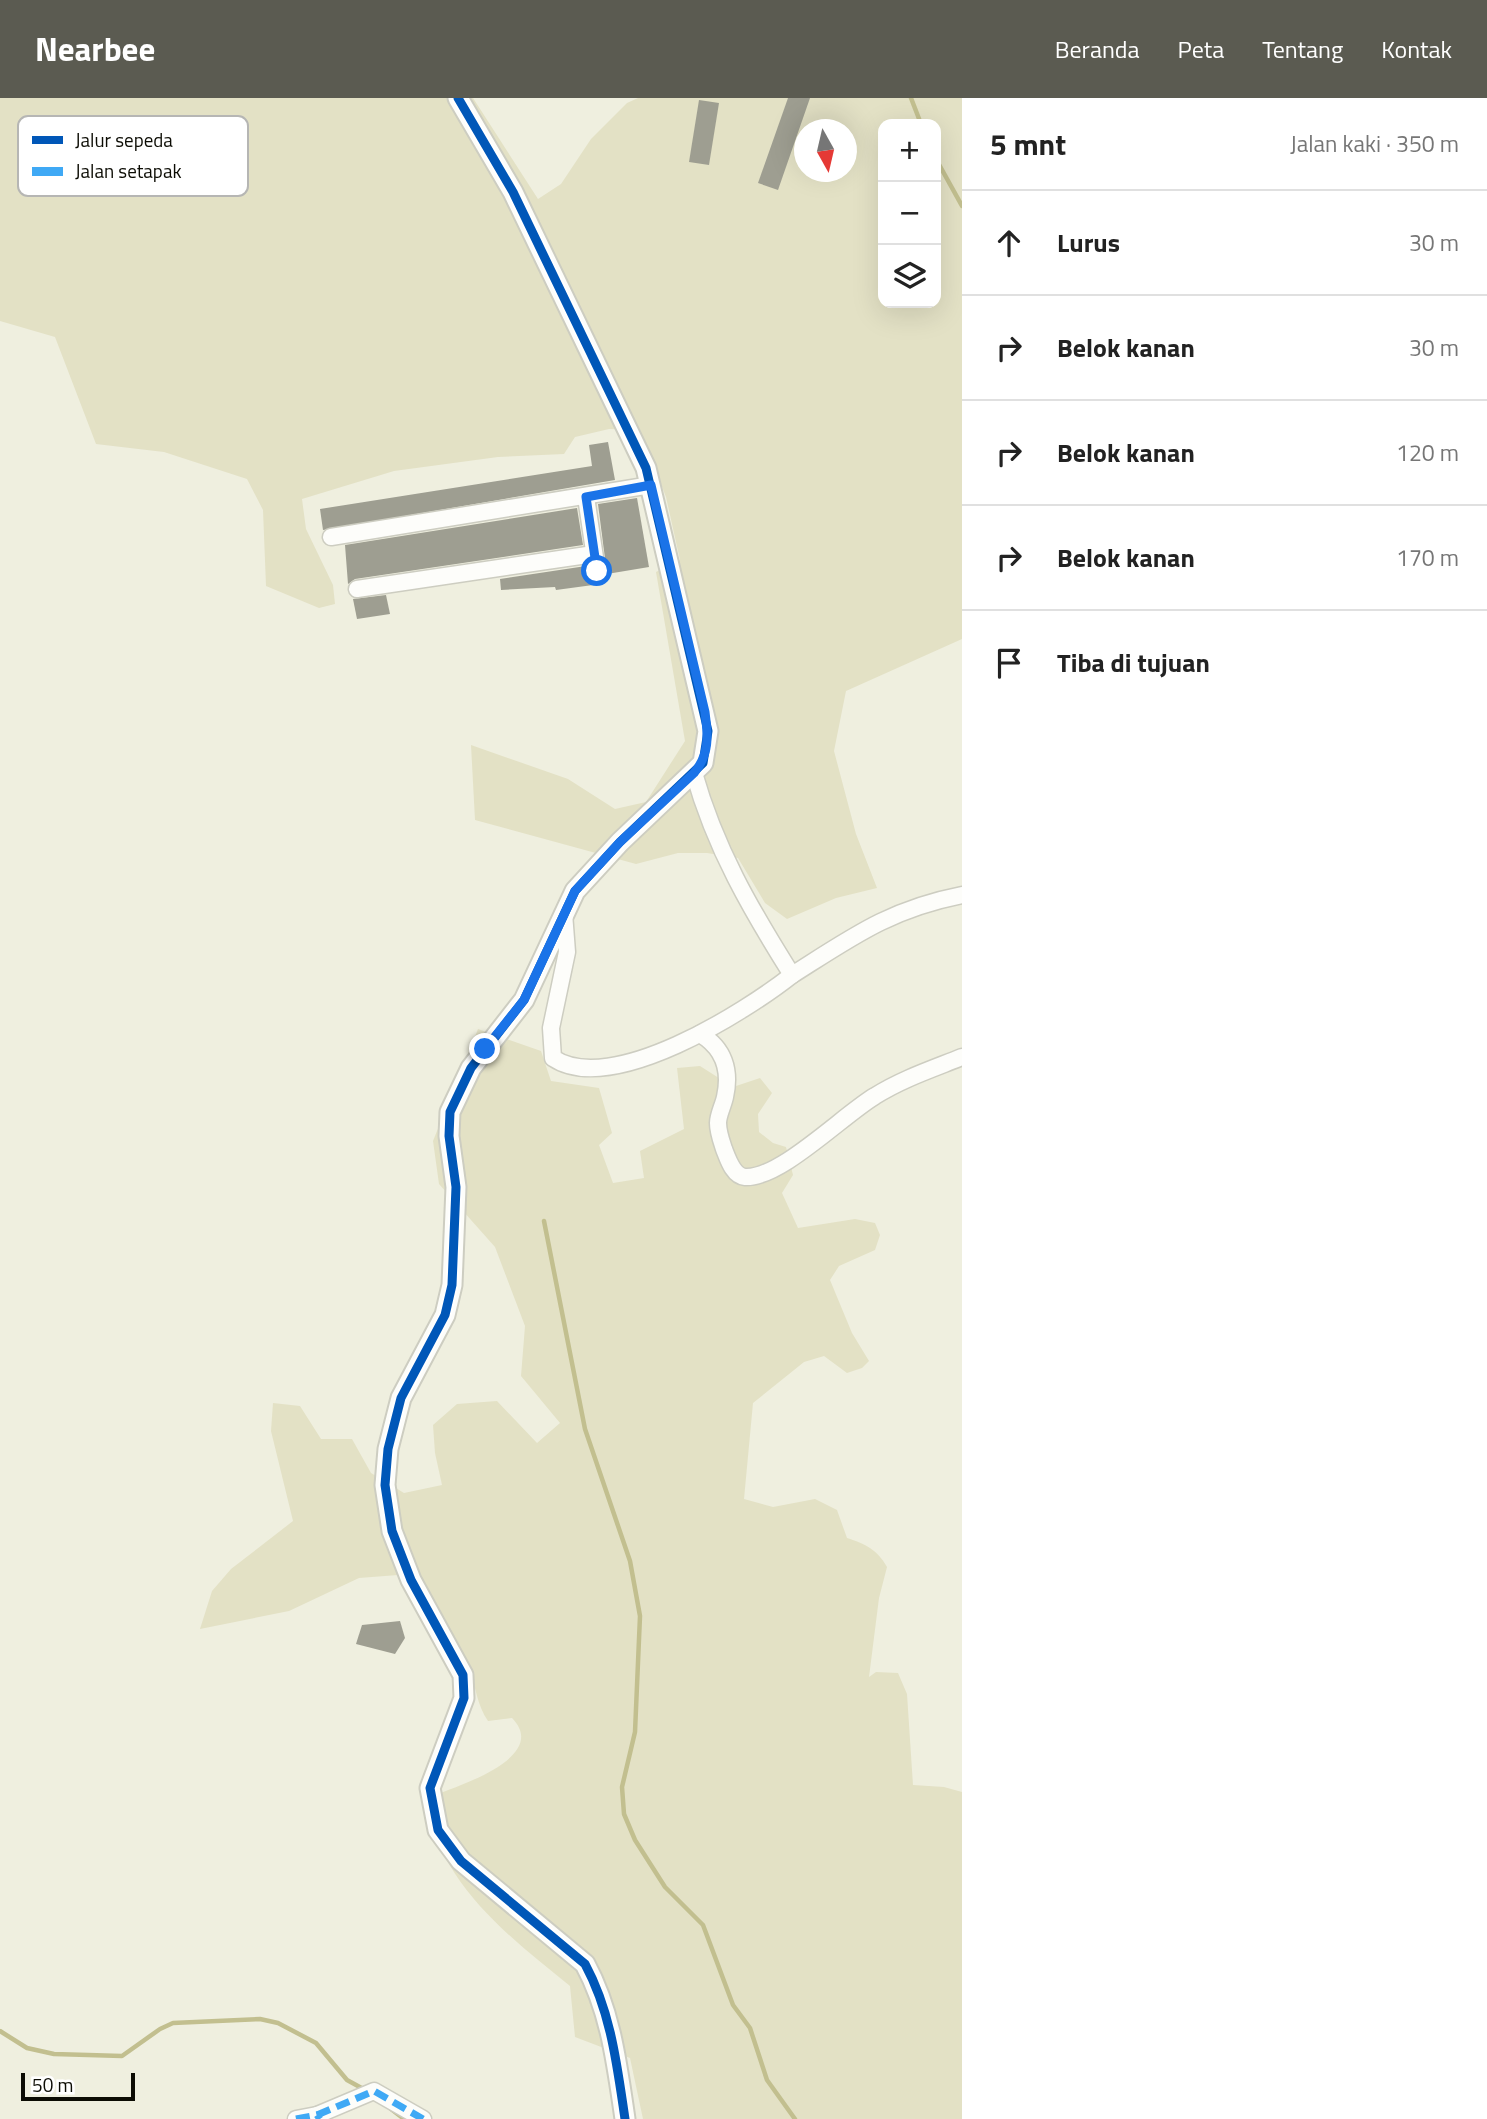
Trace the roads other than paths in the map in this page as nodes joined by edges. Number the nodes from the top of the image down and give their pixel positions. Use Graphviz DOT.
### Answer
graph roads {
  1 [pos="458,98"];
  2 [pos="651,485"];
  3 [pos="586,497"];
  4 [pos="331,537"];
  5 [pos="594,554"];
  6 [pos="597,571"];
  7 [pos="357,589"];
  8 [pos="694,773"];
  9 [pos="962,895"];
  10 [pos="564,913"];
  11 [pos="792,975"];
  12 [pos="700,1034"];
  13 [pos="962,1057"];
  14 [pos="319,2117"];
  15 [pos="296,2119"];
  16 [pos="423,2119"];
  17 [pos="625,2119"];
  1 -- 2 [label="street"];
  2 -- 3 [label="street"];
  2 -- 8 [label="street"];
  3 -- 4 [label="street"];
  3 -- 5 [label="street"];
  5 -- 6 [label="street"];
  5 -- 7 [label="street"];
  8 -- 10 [label="street"];
  8 -- 11 [label="street"];
  9 -- 11 [label="street"];
  10 -- 12 [label="street"];
  10 -- 17 [label="street"];
  11 -- 12 [label="street"];
  12 -- 13 [label="street"];
  14 -- 15 [label="street"];
  14 -- 16 [label="street"];
}
